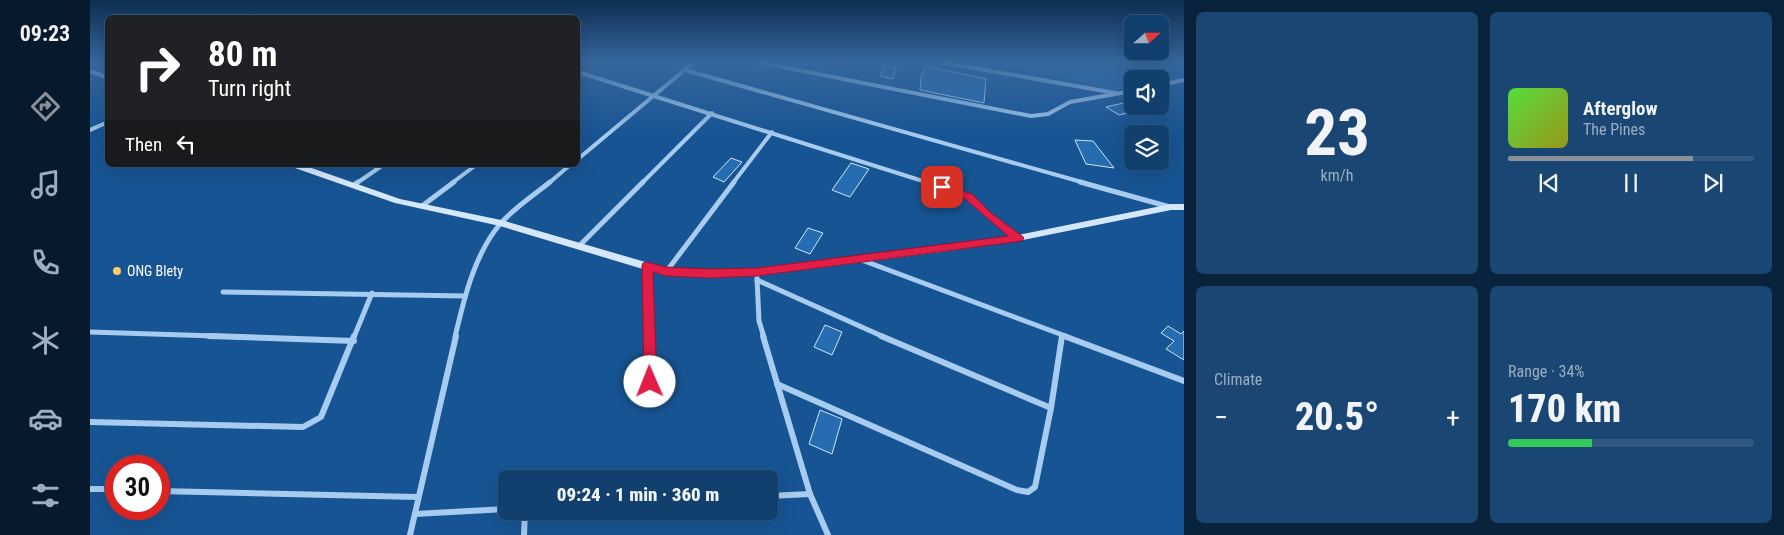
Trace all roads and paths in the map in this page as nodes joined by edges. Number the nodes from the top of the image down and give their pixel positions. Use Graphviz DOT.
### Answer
graph roads {
  1 [pos="627,87"];
  2 [pos="664,87"];
  3 [pos="747,87"];
  4 [pos="884,87"];
  5 [pos="1081,87"];
  6 [pos="1124,93"];
  7 [pos="1121,94"];
  8 [pos="654,95"];
  9 [pos="712,113"];
  10 [pos="105,123"];
  11 [pos="90,130"];
  12 [pos="772,132"];
  13 [pos="580,157"];
  14 [pos="302,167"];
  15 [pos="380,167"];
  16 [pos="473,167"];
  17 [pos="568,167"];
  18 [pos="355,184"];
  19 [pos="422,206"];
  20 [pos="1179,206"];
  21 [pos="501,223"];
  22 [pos="1018,238"];
  23 [pos="579,246"];
  24 [pos="857,258"];
  25 [pos="647,266"];
  26 [pos="666,272"];
  27 [pos="757,276"];
  28 [pos="223,292"];
  29 [pos="372,293"];
  30 [pos="464,296"];
  31 [pos="90,332"];
  32 [pos="1062,336"];
  33 [pos="354,341"];
  34 [pos="1184,381"];
  35 [pos="650,382"];
  36 [pos="777,384"];
  37 [pos="1051,408"];
  38 [pos="90,422"];
  39 [pos="90,489"];
  40 [pos="105,490"];
  41 [pos="170,490"];
  42 [pos="810,494"];
  43 [pos="778,496"];
  44 [pos="417,497"];
  45 [pos="498,509"];
  46 [pos="415,514"];
  47 [pos="525,520"];
  48 [pos="410,535"];
  49 [pos="524,535"];
  50 [pos="828,535"];
  1 -- 8 [label="street"];
  2 -- 8 [label="street"];
  3 -- 20 [label="street"];
  4 -- 7 [label="street"];
  5 -- 7 [label="street"];
  6 -- 7 [label="street"];
  8 -- 9 [label="street"];
  8 -- 13 [label="street"];
  9 -- 12 [label="street"];
  9 -- 23 [label="street"];
  10 -- 11 [label="street"];
  12 -- 22 [label="street"];
  12 -- 26 [label="street"];
  14 -- 18 [label="main road"];
  15 -- 18 [label="street"];
  16 -- 19 [label="street"];
  17 -- 21 [label="street"];
  18 -- 19 [label="main road"];
  19 -- 21 [label="main road"];
  20 -- 22 [label="main road"];
  21 -- 23 [label="main road"];
  21 -- 30 [label="street"];
  22 -- 24 [label="main road"];
  23 -- 25 [label="main road"];
  24 -- 27 [label="main road"];
  24 -- 32 [label="street"];
  25 -- 26 [label="main road"];
  25 -- 35 [label="street"];
  26 -- 27 [label="main road"];
  27 -- 36 [label="street"];
  27 -- 37 [label="street"];
  28 -- 29 [label="street"];
  29 -- 30 [label="street"];
  29 -- 33 [label="street"];
  30 -- 44 [label="street"];
  31 -- 33 [label="street"];
  32 -- 34 [label="street"];
  32 -- 37 [label="street"];
  33 -- 38 [label="street"];
  36 -- 37 [label="street"];
  36 -- 42 [label="street"];
  39 -- 40 [label="street"];
  41 -- 44 [label="street"];
  42 -- 43 [label="street"];
  42 -- 50 [label="street"];
  44 -- 46 [label="street"];
  45 -- 46 [label="street"];
  46 -- 48 [label="street"];
  47 -- 49 [label="street"];
}
